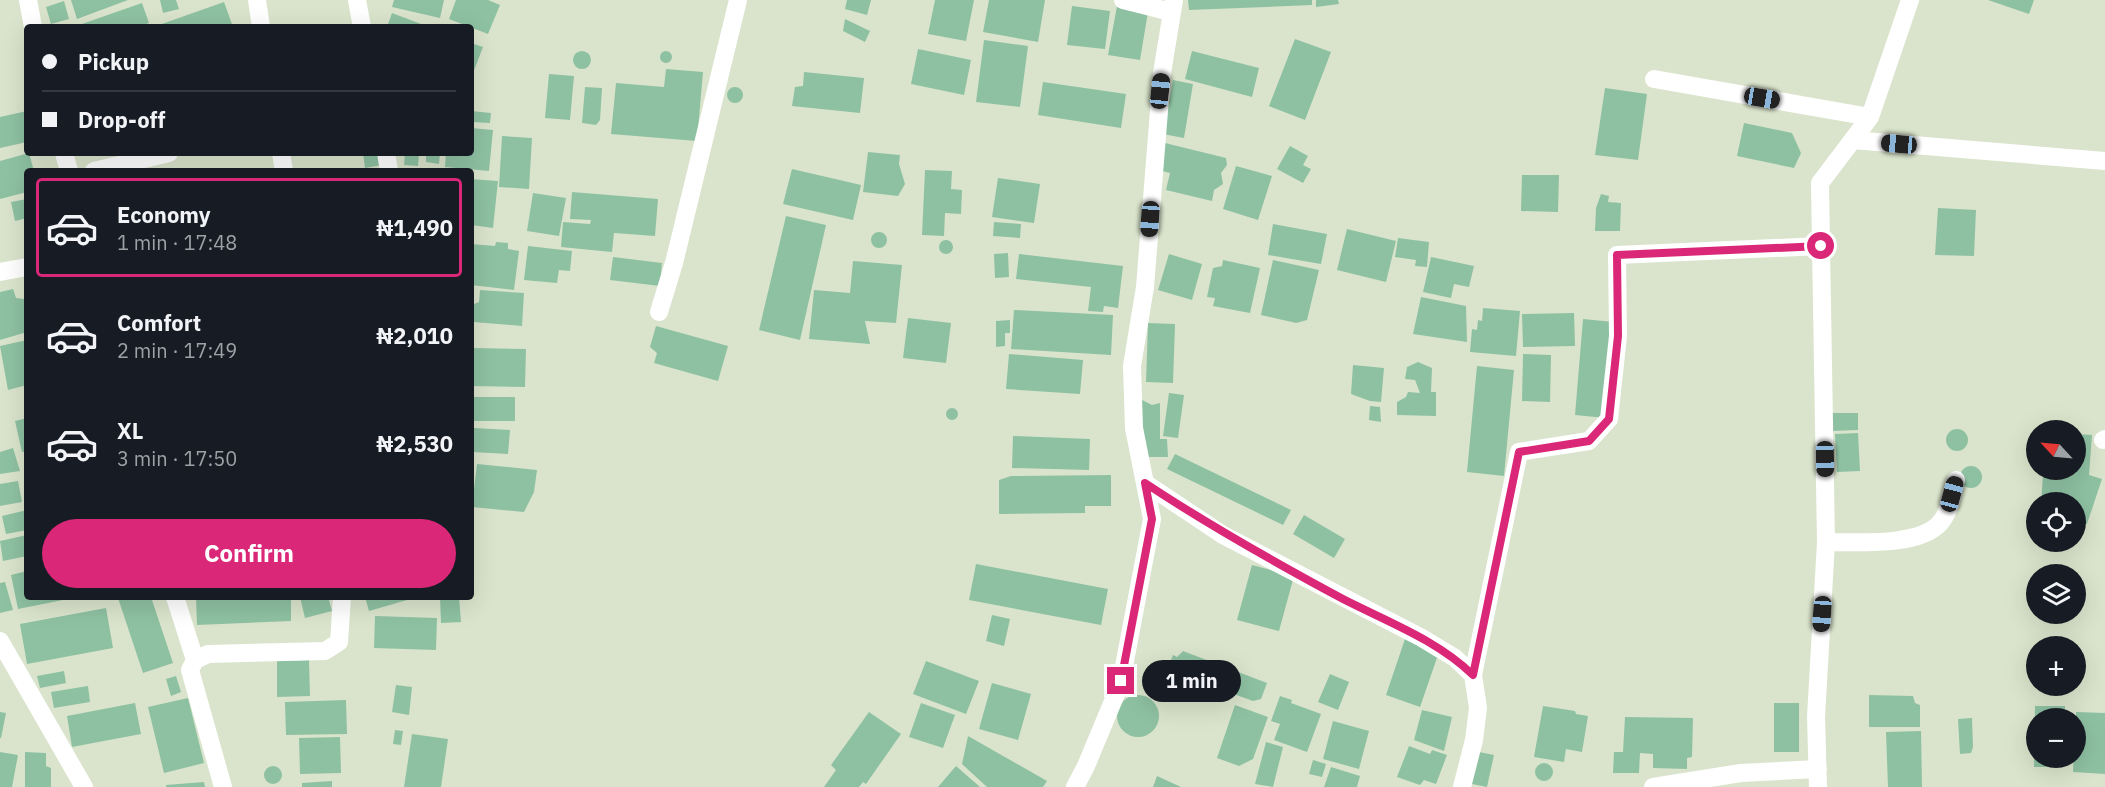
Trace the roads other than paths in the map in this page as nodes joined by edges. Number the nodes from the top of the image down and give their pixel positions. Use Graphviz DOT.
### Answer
graph roads {
  1 [pos="28,0"];
  2 [pos="257,0"];
  3 [pos="357,0"];
  4 [pos="738,0"];
  5 [pos="1123,0"];
  6 [pos="1910,0"];
  7 [pos="1173,6"];
  8 [pos="32,24"];
  9 [pos="261,24"];
  10 [pos="361,24"];
  11 [pos="1654,79"];
  12 [pos="1870,117"];
  13 [pos="1853,140"];
  14 [pos="156,156"];
  15 [pos="2105,161"];
  16 [pos="106,168"];
  17 [pos="1821,246"];
  18 [pos="24,268"];
  19 [pos="0,272"];
  20 [pos="659,312"];
  21 [pos="1956,480"];
  22 [pos="1145,483"];
  23 [pos="1826,542"];
  24 [pos="176,600"];
  25 [pos="342,600"];
  26 [pos="0,641"];
  27 [pos="195,660"];
  28 [pos="1473,675"];
  29 [pos="1818,778"];
  30 [pos="84,787"];
  31 [pos="223,787"];
  32 [pos="1075,787"];
  33 [pos="1462,787"];
  34 [pos="1653,787"];
  1 -- 8 [label="street"];
  2 -- 9 [label="street"];
  3 -- 10 [label="street"];
  4 -- 20 [label="street"];
  5 -- 7 [label="street"];
  6 -- 12 [label="street"];
  7 -- 22 [label="street"];
  11 -- 12 [label="street"];
  12 -- 13 [label="street"];
  13 -- 15 [label="street"];
  13 -- 17 [label="street"];
  14 -- 16 [label="street"];
  17 -- 23 [label="street"];
  17 -- 28 [label="street"];
  18 -- 19 [label="street"];
  21 -- 23 [label="street"];
  22 -- 28 [label="street"];
  22 -- 32 [label="street"];
  23 -- 29 [label="street"];
  24 -- 27 [label="street"];
  25 -- 27 [label="street"];
  26 -- 30 [label="street"];
  27 -- 31 [label="street"];
  28 -- 33 [label="street"];
  29 -- 34 [label="street"];
}
